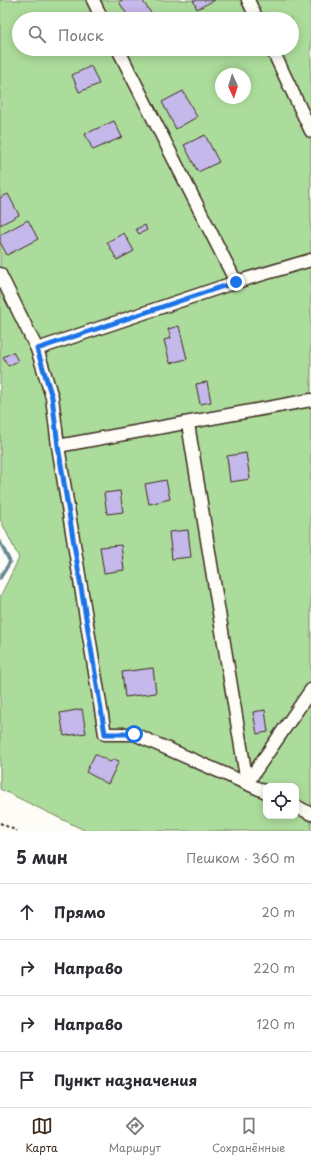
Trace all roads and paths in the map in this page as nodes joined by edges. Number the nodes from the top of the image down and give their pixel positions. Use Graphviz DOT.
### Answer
graph roads {
  1 [pos="93,0"];
  2 [pos="248,0"];
  3 [pos="99,12"];
  4 [pos="254,12"];
  5 [pos="122,56"];
  6 [pos="275,56"];
  7 [pos="311,131"];
  8 [pos="311,260"];
  9 [pos="0,274"];
  10 [pos="236,282"];
  11 [pos="37,349"];
  12 [pos="311,400"];
  13 [pos="188,424"];
  14 [pos="58,446"];
  15 [pos="311,690"];
  16 [pos="247,783"];
  17 [pos="263,791"];
  18 [pos="299,808"];
  19 [pos="311,814"];
  20 [pos="0,823"];
  21 [pos="17,831"];
  1 -- 3 [label="street"];
  2 -- 4 [label="street"];
  5 -- 10 [label="street"];
  6 -- 7 [label="street"];
  8 -- 10 [label="street"];
  9 -- 11 [label="street"];
  10 -- 11 [label="street"];
  11 -- 14 [label="street"];
  12 -- 13 [label="street"];
  13 -- 14 [label="street"];
  13 -- 16 [label="street"];
  14 -- 16 [label="street"];
  15 -- 16 [label="street"];
  16 -- 17 [label="street"];
  18 -- 19 [label="street"];
  20 -- 21 [label="path"];
}
